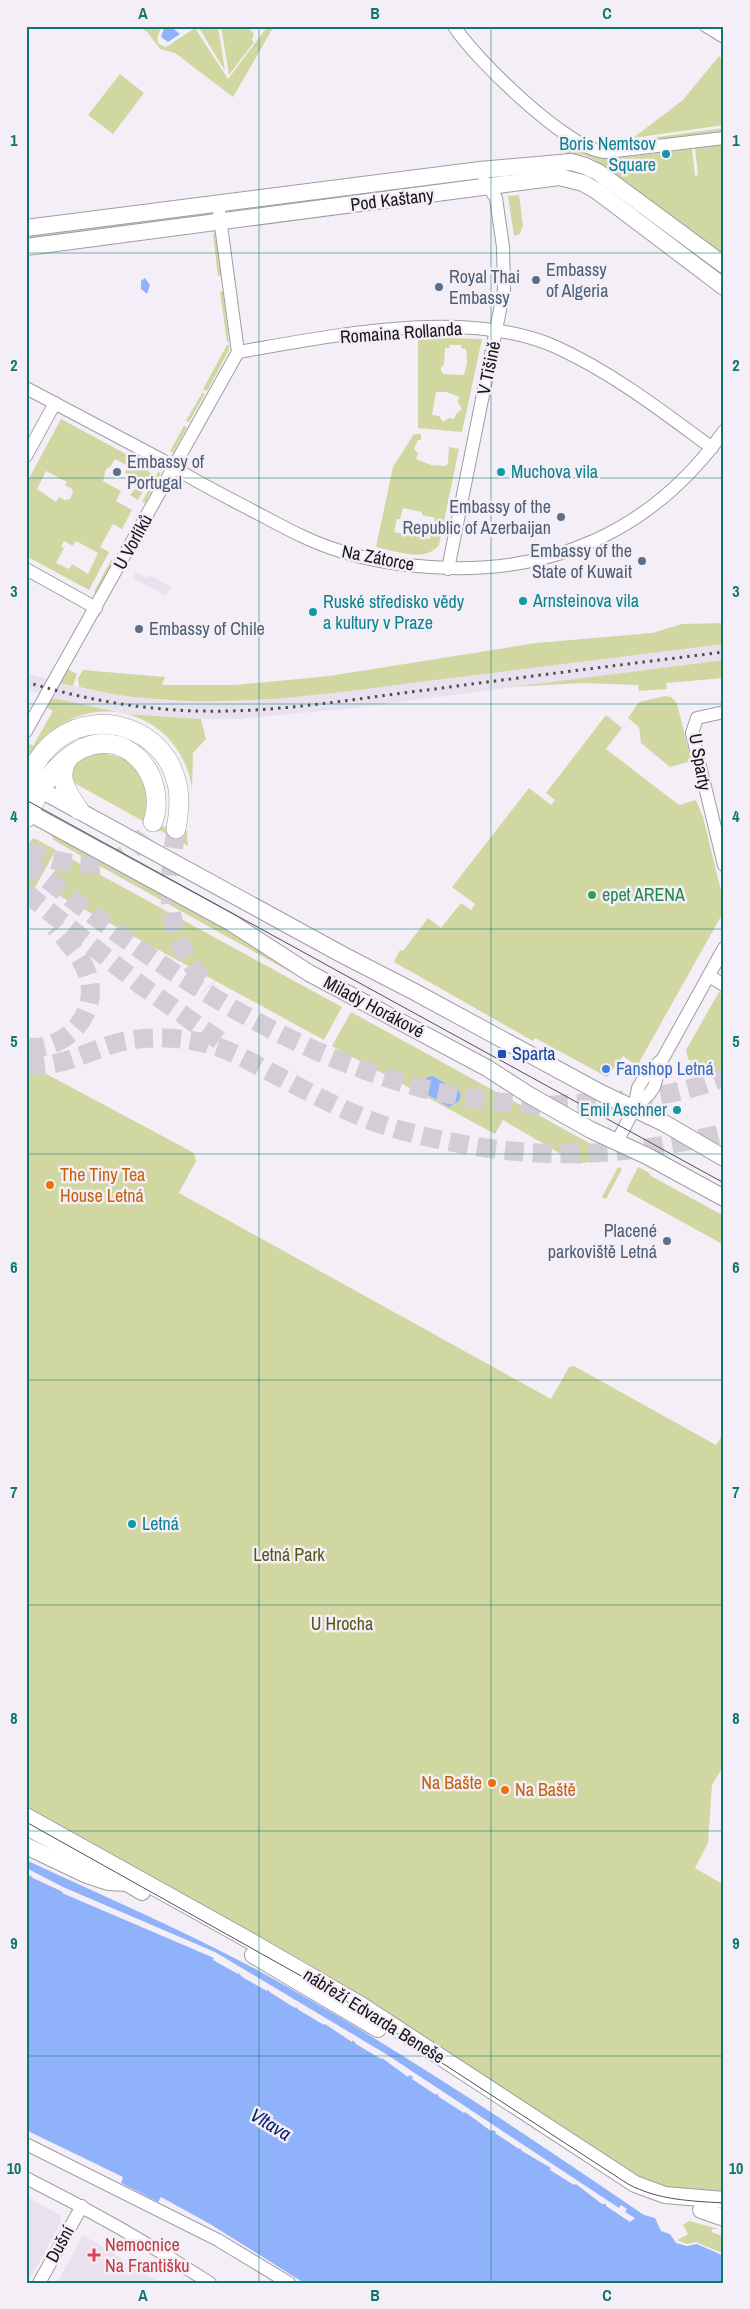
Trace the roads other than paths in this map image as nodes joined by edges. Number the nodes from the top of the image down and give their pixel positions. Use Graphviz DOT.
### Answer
graph roads {
  1 [pos="454,26"];
  2 [pos="706,26"];
  3 [pos="724,37"];
  4 [pos="724,138"];
  5 [pos="480,170"];
  6 [pos="489,187"];
  7 [pos="218,203"];
  8 [pos="221,222"];
  9 [pos="26,228"];
  10 [pos="26,247"];
  11 [pos="724,265"];
  12 [pos="724,287"];
  13 [pos="496,331"];
  14 [pos="238,352"];
  15 [pos="26,388"];
  16 [pos="55,403"];
  17 [pos="724,432"];
  18 [pos="712,448"];
  19 [pos="26,456"];
  20 [pos="173,468"];
  21 [pos="26,569"];
  22 [pos="448,569"];
  23 [pos="96,608"];
  24 [pos="724,712"];
  25 [pos="26,731"];
  26 [pos="70,756"];
  27 [pos="31,783"];
  28 [pos="79,810"];
  29 [pos="27,814"];
  30 [pos="153,822"];
  31 [pos="176,829"];
  32 [pos="724,865"];
  33 [pos="724,948"];
  34 [pos="709,976"];
  35 [pos="724,985"];
  36 [pos="634,1109"];
  37 [pos="617,1142"];
  38 [pos="724,1158"];
  39 [pos="724,1198"];
  40 [pos="26,1816"];
  41 [pos="26,1828"];
  42 [pos="26,1846"];
  43 [pos="127,1883"];
  44 [pos="26,2144"];
  45 [pos="26,2178"];
  46 [pos="724,2200"];
  47 [pos="82,2206"];
  48 [pos="701,2210"];
  49 [pos="724,2210"];
  50 [pos="724,2218"];
  51 [pos="39,2283"];
  52 [pos="210,2283"];
  53 [pos="289,2283"];
  1 -- 4 [label="street"];
  2 -- 3 [label="street"];
  5 -- 6 [label="street, V Tišině"];
  5 -- 7 [label="main road, Pod Kaštany"];
  5 -- 11 [label="main road, Pod Kaštany"];
  6 -- 8 [label="main road, Pod Kaštany"];
  6 -- 12 [label="main road, Pod Kaštany"];
  6 -- 13 [label="street, V Tišině"];
  7 -- 8 [label="street"];
  7 -- 9 [label="main road, Pod Kaštany"];
  8 -- 10 [label="main road, Pod Kaštany"];
  8 -- 14 [label="street"];
  13 -- 14 [label="street, Romaina Rollanda"];
  13 -- 18 [label="street, Romaina Rollanda"];
  13 -- 22 [label="street, V Tišině"];
  14 -- 20 [label="street, U Vorlíků"];
  15 -- 16 [label="street, Na Zátorce"];
  16 -- 19 [label="street"];
  16 -- 20 [label="street, Na Zátorce"];
  17 -- 18 [label="street, Na Zátorce"];
  18 -- 22 [label="street, Na Zátorce"];
  20 -- 22 [label="street, Na Zátorce"];
  20 -- 23 [label="street, U Vorlíků"];
  21 -- 23 [label="street"];
  23 -- 25 [label="street, U Vorlíků"];
  24 -- 32 [label="street, U Sparty"];
  26 -- 27 [label="highway"];
  26 -- 28 [label="highway"];
  26 -- 30 [label="highway"];
  27 -- 28 [label="main road, Milady Horákové"];
  27 -- 29 [label="highway"];
  27 -- 31 [label="highway"];
  28 -- 36 [label="main road, Milady Horákové"];
  29 -- 37 [label="main road, Milady Horákové"];
  33 -- 34 [label="street"];
  34 -- 35 [label="street"];
  34 -- 36 [label="street"];
  36 -- 37 [label="street"];
  36 -- 38 [label="main road, Milady Horákové"];
  37 -- 39 [label="main road, Milady Horákové"];
  40 -- 46 [label="main road, nábřeží Edvarda Beneše"];
  41 -- 43 [label="street, nábřeží Edvarda Beneše"];
  42 -- 43 [label="main road, nábřeží Edvarda Beneše"];
  43 -- 48 [label="main road, nábřeží Edvarda Beneše"];
  44 -- 53 [label="street"];
  45 -- 47 [label="street"];
  47 -- 51 [label="street, Dušní"];
  47 -- 52 [label="street"];
  48 -- 49 [label="main road, nábřeží Edvarda Beneše"];
  48 -- 50 [label="main road"];
}
